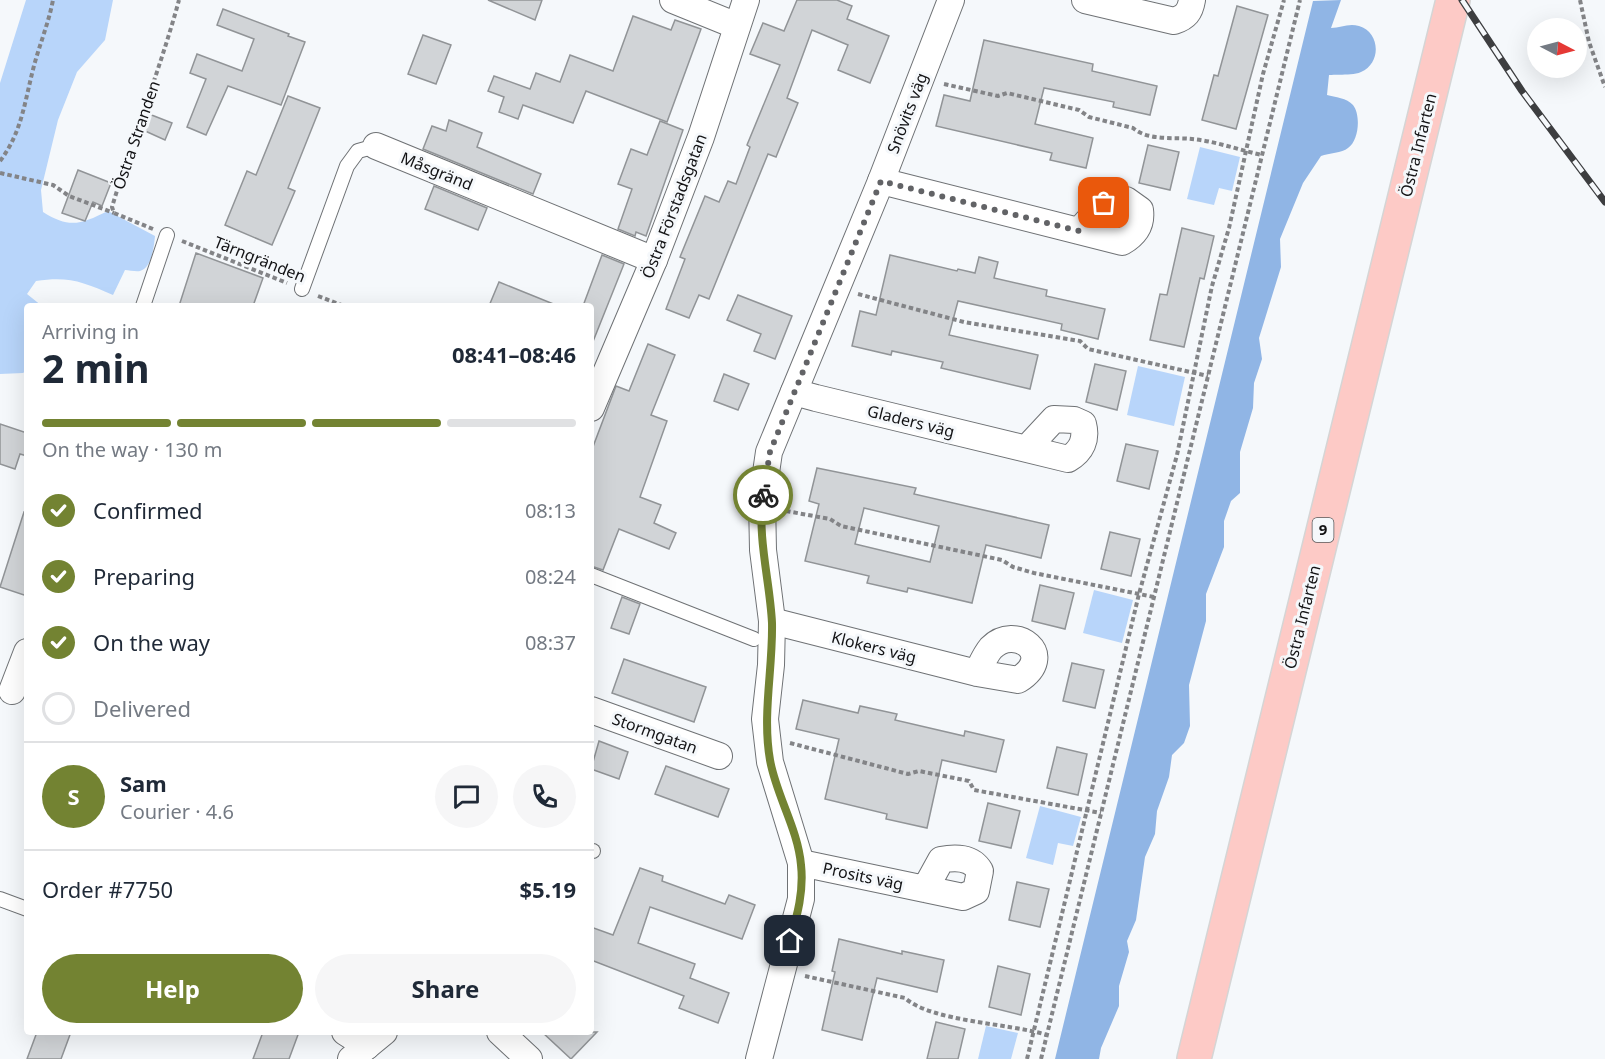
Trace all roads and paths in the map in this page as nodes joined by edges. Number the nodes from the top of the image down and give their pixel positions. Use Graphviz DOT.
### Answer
graph roads {
  1 [pos="53,0"];
  2 [pos="179,0"];
  3 [pos="673,0"];
  4 [pos="746,0"];
  5 [pos="951,0"];
  6 [pos="1085,0"];
  7 [pos="1192,0"];
  8 [pos="1284,0"];
  9 [pos="1300,0"];
  10 [pos="1453,0"];
  11 [pos="1580,0"];
  12 [pos="1140,6"];
  13 [pos="737,26"];
  14 [pos="944,73"];
  15 [pos="1605,87"];
  16 [pos="376,146"];
  17 [pos="1246,152"];
  18 [pos="1262,155"];
  19 [pos="0,161"];
  20 [pos="0,172"];
  21 [pos="881,181"];
  22 [pos="114,213"];
  23 [pos="1079,231"];
  24 [pos="167,235"];
  25 [pos="654,260"];
  26 [pos="862,283"];
  27 [pos="302,289"];
  28 [pos="857,294"];
  29 [pos="144,303"];
  30 [pos="337,303"];
  31 [pos="853,304"];
  32 [pos="1193,372"];
  33 [pos="1208,376"];
  34 [pos="794,392"];
  35 [pos="594,401"];
  36 [pos="1027,448"];
  37 [pos="784,501"];
  38 [pos="784,511"];
  39 [pos="784,521"];
  40 [pos="594,576"];
  41 [pos="1139,594"];
  42 [pos="1154,597"];
  43 [pos="772,621"];
  44 [pos="754,639"];
  45 [pos="24,660"];
  46 [pos="977,673"];
  47 [pos="13,691"];
  48 [pos="594,711"];
  49 [pos="786,734"];
  50 [pos="787,742"];
  51 [pos="789,753"];
  52 [pos="719,756"];
  53 [pos="1087,811"];
  54 [pos="1101,813"];
  55 [pos="801,863"];
  56 [pos="925,889"];
  57 [pos="0,899"];
  58 [pos="24,908"];
  59 [pos="808,966"];
  60 [pos="805,976"];
  61 [pos="802,986"];
  62 [pos="1034,1031"];
  63 [pos="350,1035"];
  64 [pos="503,1035"];
  65 [pos="1047,1035"];
  66 [pos="367,1046"];
  67 [pos="529,1059"];
  68 [pos="759,1059"];
  69 [pos="1027,1059"];
  70 [pos="1041,1059"];
  71 [pos="1194,1059"];
  1 -- 19 [label="path"];
  2 -- 22 [label="path, Östra Stranden"];
  3 -- 13 [label="street"];
  4 -- 13 [label="street, Östra Förstadsgatan"];
  5 -- 21 [label="street, Snövits väg"];
  6 -- 12 [label="street"];
  7 -- 12 [label="street"];
  8 -- 17 [label="path"];
  9 -- 18 [label="path"];
  10 -- 71 [label="main road, Östra Infarten / 9"];
  11 -- 15 [label="path"];
  13 -- 25 [label="street, Östra Förstadsgatan"];
  14 -- 17 [label="path"];
  16 -- 25 [label="street, Måsgränd"];
  16 -- 27 [label="lane, Måsgränd"];
  17 -- 18 [label="path"];
  17 -- 32 [label="path"];
  18 -- 33 [label="path"];
  20 -- 22 [label="path"];
  21 -- 23 [label="street"];
  21 -- 34 [label="street, Snövits väg"];
  22 -- 24 [label="path, Östra Stranden"];
  24 -- 27 [label="path, Tärngränden"];
  24 -- 29 [label="lane"];
  25 -- 35 [label="street, Östra Förstadsgatan"];
  26 -- 28 [label="path"];
  27 -- 30 [label="path, Tärngränden"];
  28 -- 31 [label="path"];
  28 -- 32 [label="path"];
  32 -- 33 [label="path"];
  32 -- 41 [label="path"];
  33 -- 42 [label="path"];
  34 -- 36 [label="street, Gladers väg"];
  34 -- 43 [label="street, Snövits väg"];
  37 -- 38 [label="path"];
  38 -- 39 [label="path"];
  38 -- 41 [label="path"];
  40 -- 44 [label="lane"];
  41 -- 42 [label="path"];
  41 -- 53 [label="path"];
  42 -- 54 [label="path"];
  43 -- 46 [label="street, Klokers väg"];
  43 -- 55 [label="street, Snövits väg"];
  45 -- 47 [label="street"];
  48 -- 52 [label="street, Stormgatan"];
  49 -- 50 [label="path"];
  50 -- 51 [label="path"];
  50 -- 53 [label="path"];
  53 -- 54 [label="path"];
  53 -- 62 [label="path"];
  54 -- 65 [label="path"];
  55 -- 56 [label="street, Prosits väg"];
  55 -- 68 [label="street, Snövits väg"];
  57 -- 58 [label="lane"];
  59 -- 60 [label="path"];
  60 -- 61 [label="path"];
  60 -- 62 [label="path"];
  62 -- 65 [label="path"];
  62 -- 69 [label="path"];
  63 -- 66 [label="street"];
  64 -- 67 [label="street"];
  65 -- 70 [label="path"];
}
